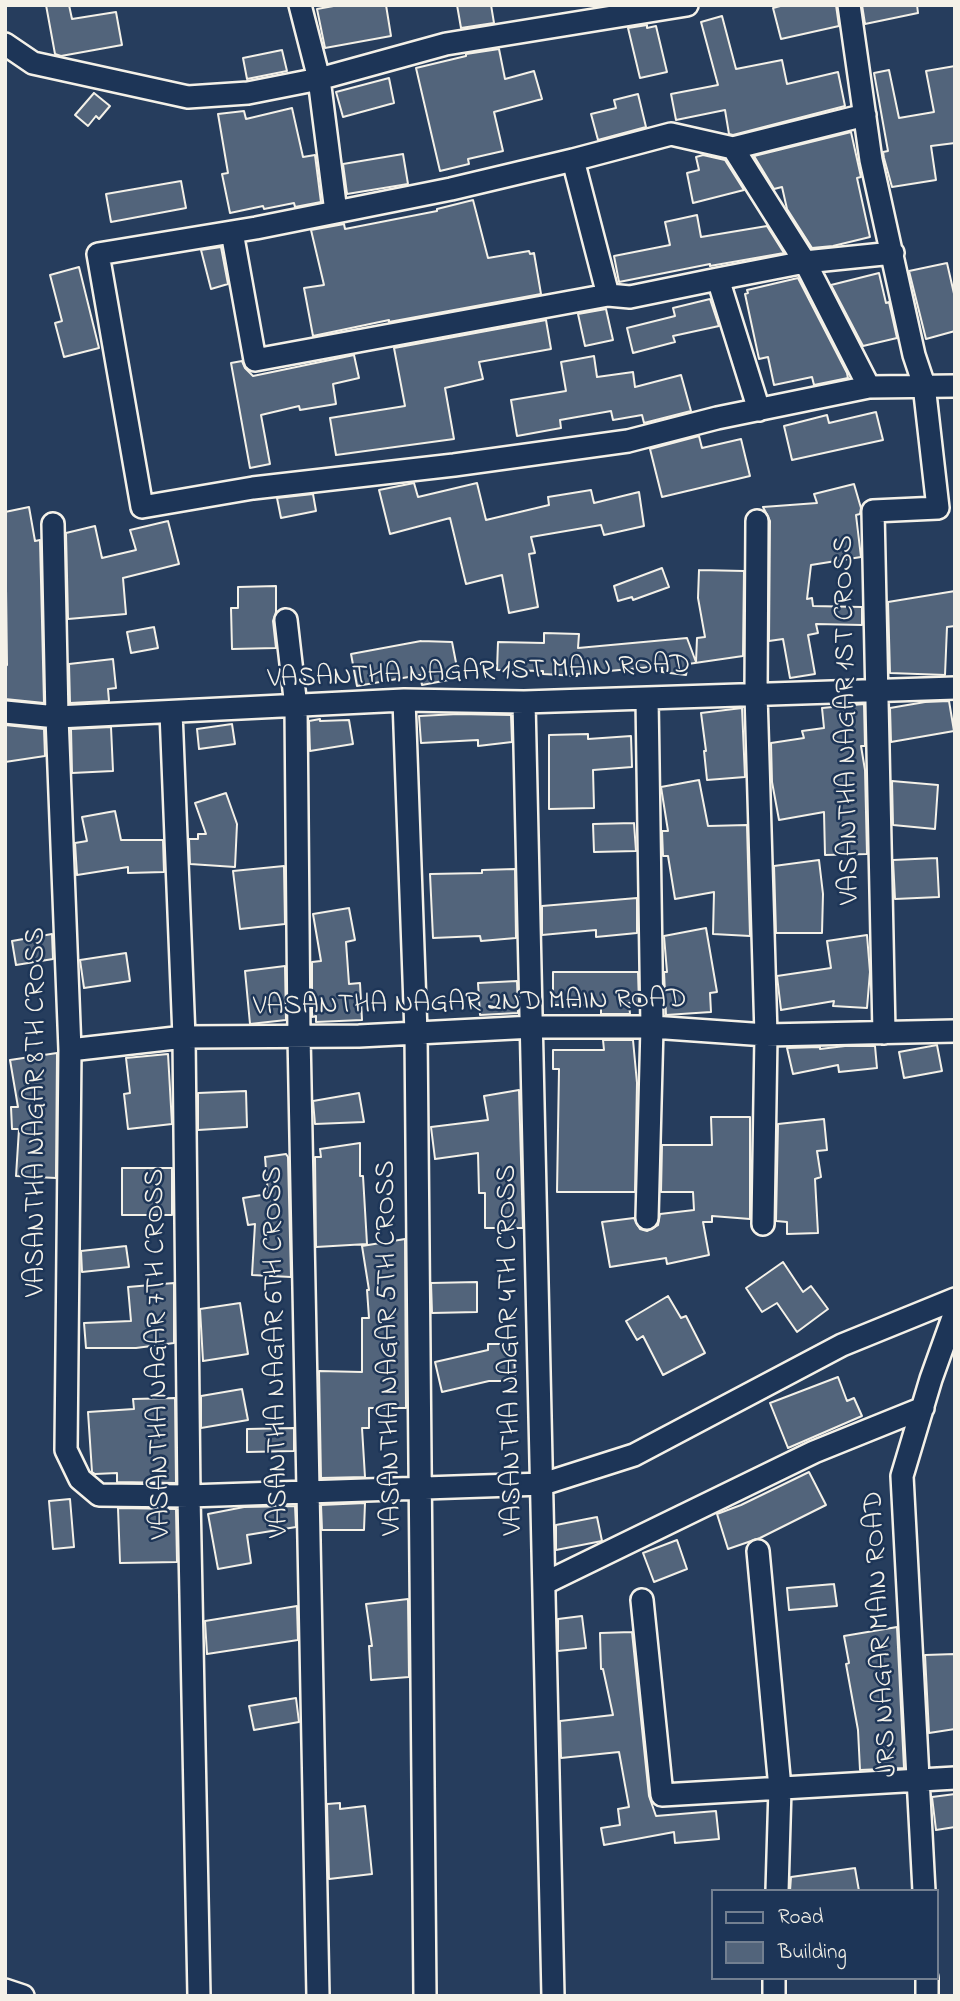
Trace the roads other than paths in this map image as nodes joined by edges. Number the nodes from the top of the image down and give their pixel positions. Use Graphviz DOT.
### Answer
graph roads {
  1 [pos="300,5"];
  2 [pos="687,5"];
  3 [pos="849,5"];
  4 [pos="598,12"];
  5 [pos="5,44"];
  6 [pos="5,63"];
  7 [pos="33,63"];
  8 [pos="318,79"];
  9 [pos="865,114"];
  10 [pos="733,148"];
  11 [pos="573,160"];
  12 [pos="336,212"];
  13 [pos="232,232"];
  14 [pos="893,253"];
  15 [pos="804,262"];
  16 [pos="718,279"];
  17 [pos="608,295"];
  18 [pos="923,386"];
  19 [pos="955,386"];
  20 [pos="869,387"];
  21 [pos="759,410"];
  22 [pos="757,521"];
  23 [pos="53,524"];
  24 [pos="286,620"];
  25 [pos="955,688"];
  26 [pos="876,690"];
  27 [pos="756,694"];
  28 [pos="647,698"];
  29 [pos="404,700"];
  30 [pos="524,702"];
  31 [pos="296,707"];
  32 [pos="5,712"];
  33 [pos="172,712"];
  34 [pos="57,717"];
  35 [pos="533,1027"];
  36 [pos="652,1027"];
  37 [pos="955,1031"];
  38 [pos="884,1032"];
  39 [pos="416,1033"];
  40 [pos="299,1035"];
  41 [pos="766,1035"];
  42 [pos="184,1037"];
  43 [pos="70,1049"];
  44 [pos="647,1218"];
  45 [pos="763,1224"];
  46 [pos="955,1299"];
  47 [pos="955,1312"];
  48 [pos="923,1408"];
  49 [pos="543,1484"];
  50 [pos="421,1489"];
  51 [pos="310,1493"];
  52 [pos="189,1496"];
  53 [pos="758,1551"];
  54 [pos="545,1583"];
  55 [pos="642,1600"];
  56 [pos="955,1778"];
  57 [pos="919,1780"];
  58 [pos="780,1788"];
  59 [pos="777,1889"];
  60 [pos="924,1889"];
  61 [pos="5,1990"];
  62 [pos="23,1996"];
  63 [pos="200,1996"];
  64 [pos="318,1996"];
  65 [pos="425,1996"];
  66 [pos="553,1996"];
  1 -- 8 [label="street"];
  2 -- 4 [label="street"];
  3 -- 9 [label="street"];
  4 -- 8 [label="street"];
  5 -- 7 [label="street"];
  6 -- 7 [label="street"];
  7 -- 8 [label="street"];
  8 -- 12 [label="street"];
  9 -- 10 [label="street"];
  9 -- 14 [label="street"];
  10 -- 11 [label="street"];
  10 -- 15 [label="street"];
  11 -- 12 [label="street"];
  11 -- 17 [label="street"];
  12 -- 13 [label="street"];
  13 -- 17 [label="street"];
  13 -- 21 [label="street"];
  14 -- 15 [label="street"];
  14 -- 18 [label="street"];
  15 -- 16 [label="street"];
  15 -- 20 [label="street"];
  16 -- 17 [label="street"];
  16 -- 21 [label="street"];
  18 -- 19 [label="street"];
  18 -- 20 [label="street"];
  18 -- 26 [label="street, VASANTHA NAGAR 1ST CROSS"];
  20 -- 21 [label="street"];
  22 -- 27 [label="street"];
  23 -- 34 [label="street, VASANTHA NAGAR 8TH CROSS"];
  24 -- 31 [label="street, VASANTHA NAGAR 6TH CROSS"];
  25 -- 26 [label="street, VASANTHA NAGAR 1ST MAIN ROAD"];
  26 -- 27 [label="street, VASANTHA NAGAR 1ST MAIN ROAD"];
  26 -- 38 [label="street, VASANTHA NAGAR 1ST CROSS"];
  27 -- 28 [label="street, VASANTHA NAGAR 1ST MAIN ROAD"];
  27 -- 41 [label="street"];
  28 -- 30 [label="street, VASANTHA NAGAR 1ST MAIN ROAD"];
  28 -- 36 [label="street"];
  29 -- 30 [label="street, VASANTHA NAGAR 1ST MAIN ROAD"];
  29 -- 31 [label="street, VASANTHA NAGAR 1ST MAIN ROAD"];
  29 -- 39 [label="street, VASANTHA NAGAR 5TH CROSS"];
  30 -- 35 [label="street, VASANTHA NAGAR 4TH CROSS"];
  31 -- 33 [label="street, VASANTHA NAGAR 1ST MAIN ROAD"];
  31 -- 40 [label="street, VASANTHA NAGAR 6TH CROSS"];
  32 -- 34 [label="street, VASANTHA NAGAR 1ST MAIN ROAD"];
  33 -- 34 [label="street, VASANTHA NAGAR 1ST MAIN ROAD"];
  33 -- 42 [label="street, VASANTHA NAGAR 7TH CROSS"];
  34 -- 43 [label="street, VASANTHA NAGAR 8TH CROSS"];
  35 -- 36 [label="street, VASANTHA NAGAR 2ND MAIN ROAD"];
  35 -- 39 [label="street, VASANTHA NAGAR 2ND MAIN ROAD"];
  35 -- 49 [label="street, VASANTHA NAGAR 4TH CROSS"];
  36 -- 41 [label="street, VASANTHA NAGAR 2ND MAIN ROAD"];
  36 -- 44 [label="street"];
  37 -- 38 [label="street, VASANTHA NAGAR 2ND MAIN ROAD"];
  38 -- 41 [label="street, VASANTHA NAGAR 2ND MAIN ROAD"];
  39 -- 40 [label="street, VASANTHA NAGAR 2ND MAIN ROAD"];
  39 -- 50 [label="street, VASANTHA NAGAR 5TH CROSS"];
  40 -- 42 [label="street, VASANTHA NAGAR 2ND MAIN ROAD"];
  40 -- 51 [label="street, VASANTHA NAGAR 6TH CROSS"];
  41 -- 45 [label="street"];
  42 -- 43 [label="street, VASANTHA NAGAR 2ND MAIN ROAD"];
  42 -- 52 [label="street, VASANTHA NAGAR 7TH CROSS"];
  43 -- 52 [label="street, VASANTHA NAGAR 8TH CROSS"];
  46 -- 49 [label="street"];
  47 -- 48 [label="street, JRS NAGAR MAIN ROAD"];
  48 -- 54 [label="street"];
  48 -- 57 [label="street, JRS NAGAR MAIN ROAD"];
  49 -- 50 [label="street"];
  49 -- 54 [label="street, VASANTHA NAGAR 4TH CROSS"];
  50 -- 51 [label="street"];
  50 -- 65 [label="street, VASANTHA NAGAR 5TH CROSS"];
  51 -- 52 [label="street"];
  51 -- 64 [label="street, VASANTHA NAGAR 6TH CROSS"];
  52 -- 63 [label="street, VASANTHA NAGAR 7TH CROSS"];
  53 -- 58 [label="street"];
  54 -- 66 [label="street, VASANTHA NAGAR 4TH CROSS"];
  55 -- 58 [label="street"];
  56 -- 57 [label="street"];
  57 -- 58 [label="street"];
  57 -- 60 [label="street, JRS NAGAR MAIN ROAD"];
  58 -- 59 [label="street"];
  61 -- 62 [label="street"];
}
